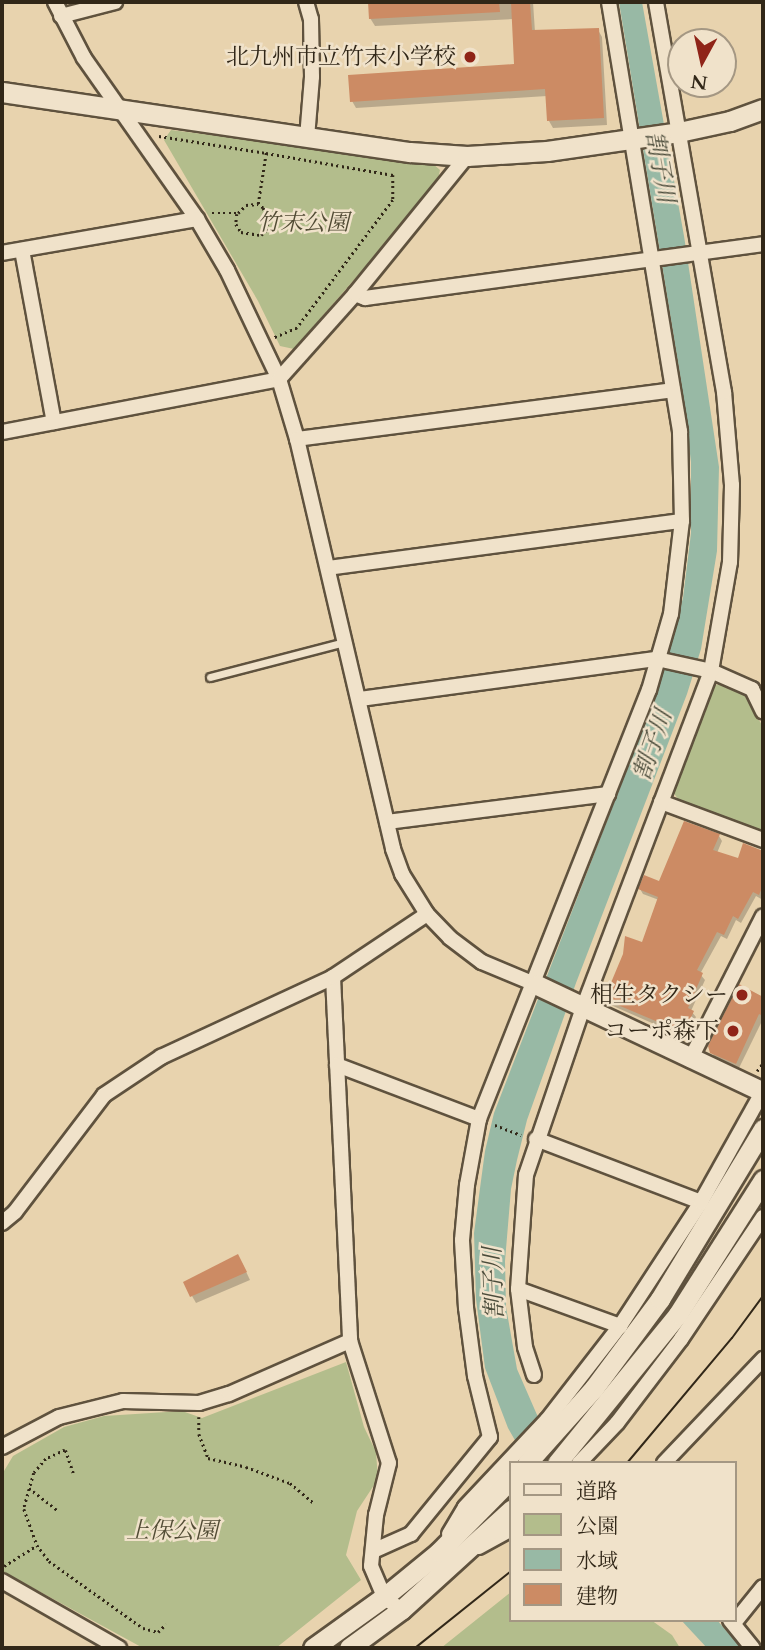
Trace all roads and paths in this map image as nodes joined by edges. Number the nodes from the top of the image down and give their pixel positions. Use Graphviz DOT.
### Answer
graph roads {
  1 [pos="55,2"];
  2 [pos="115,2"];
  3 [pos="306,2"];
  4 [pos="609,2"];
  5 [pos="656,2"];
  6 [pos="61,16"];
  7 [pos="2,92"];
  8 [pos="763,109"];
  9 [pos="122,110"];
  10 [pos="676,133"];
  11 [pos="307,138"];
  12 [pos="634,139"];
  13 [pos="148,146"];
  14 [pos="266,153"];
  15 [pos="467,156"];
  16 [pos="258,204"];
  17 [pos="238,213"];
  18 [pos="197,219"];
  19 [pos="763,244"];
  20 [pos="22,250"];
  21 [pos="2,253"];
  22 [pos="696,253"];
  23 [pos="654,260"];
  24 [pos="355,294"];
  25 [pos="262,343"];
  26 [pos="279,379"];
  27 [pos="673,390"];
  28 [pos="54,422"];
  29 [pos="2,432"];
  30 [pos="297,439"];
  31 [pos="682,522"];
  32 [pos="328,568"];
  33 [pos="345,642"];
  34 [pos="659,659"];
  35 [pos="708,670"];
  36 [pos="210,677"];
  37 [pos="360,699"];
  38 [pos="763,712"];
  39 [pos="608,794"];
  40 [pos="661,802"];
  41 [pos="387,822"];
  42 [pos="763,839"];
  43 [pos="426,914"];
  44 [pos="763,916"];
  45 [pos="333,977"];
  46 [pos="534,984"];
  47 [pos="579,1006"];
  48 [pos="690,1060"];
  49 [pos="763,1063"];
  50 [pos="337,1065"];
  51 [pos="757,1071"];
  52 [pos="763,1092"];
  53 [pos="483,1121"];
  54 [pos="763,1129"];
  55 [pos="532,1138"];
  56 [pos="763,1180"];
  57 [pos="701,1202"];
  58 [pos="763,1217"];
  59 [pos="2,1223"];
  60 [pos="519,1289"];
  61 [pos="620,1326"];
  62 [pos="350,1341"];
  63 [pos="763,1359"];
  64 [pos="534,1375"];
  65 [pos="199,1403"];
  66 [pos="2,1447"];
  67 [pos="520,1461"];
  68 [pos="522,1461"];
  69 [pos="559,1461"];
  70 [pos="581,1461"];
  71 [pos="666,1461"];
  72 [pos="510,1472"];
  73 [pos="73,1473"];
  74 [pos="510,1474"];
  75 [pos="29,1488"];
  76 [pos="314,1503"];
  77 [pos="57,1510"];
  78 [pos="510,1511"];
  79 [pos="510,1530"];
  80 [pos="37,1545"];
  81 [pos="373,1552"];
  82 [pos="439,1552"];
  83 [pos="461,1558"];
  84 [pos="2,1568"];
  85 [pos="2,1581"];
  86 [pos="763,1587"];
  87 [pos="384,1597"];
  88 [pos="401,1609"];
  89 [pos="737,1616"];
  90 [pos="732,1622"];
  91 [pos="166,1624"];
  92 [pos="112,1646"];
  93 [pos="313,1648"];
  94 [pos="349,1648"];
  95 [pos="752,1648"];
  1 -- 6 [label="street"];
  2 -- 6 [label="street"];
  3 -- 11 [label="street"];
  4 -- 12 [label="street"];
  5 -- 10 [label="street"];
  6 -- 9 [label="street"];
  7 -- 9 [label="street"];
  8 -- 10 [label="street"];
  9 -- 11 [label="street"];
  9 -- 13 [label="street"];
  10 -- 12 [label="street"];
  10 -- 22 [label="street"];
  11 -- 15 [label="street"];
  12 -- 15 [label="street"];
  12 -- 23 [label="street"];
  13 -- 14 [label="path"];
  13 -- 18 [label="street"];
  14 -- 16 [label="path"];
  14 -- 25 [label="path"];
  15 -- 24 [label="street"];
  16 -- 17 [label="path"];
  16 -- 17 [label="path"];
  17 -- 18 [label="path"];
  18 -- 20 [label="street"];
  18 -- 25 [label="street"];
  19 -- 22 [label="street"];
  20 -- 21 [label="street"];
  20 -- 28 [label="street"];
  22 -- 23 [label="street"];
  22 -- 35 [label="street"];
  23 -- 24 [label="street"];
  23 -- 27 [label="street"];
  24 -- 26 [label="street"];
  25 -- 26 [label="street"];
  26 -- 28 [label="street"];
  26 -- 30 [label="street"];
  27 -- 30 [label="street"];
  27 -- 31 [label="street"];
  28 -- 29 [label="street"];
  30 -- 32 [label="street"];
  31 -- 32 [label="street"];
  31 -- 34 [label="street"];
  32 -- 33 [label="street"];
  33 -- 36 [label="lane"];
  33 -- 37 [label="street"];
  34 -- 35 [label="street"];
  34 -- 37 [label="street"];
  34 -- 39 [label="street"];
  35 -- 38 [label="street"];
  35 -- 40 [label="street"];
  37 -- 41 [label="street"];
  39 -- 41 [label="street"];
  39 -- 46 [label="street"];
  40 -- 42 [label="street"];
  40 -- 47 [label="street"];
  41 -- 43 [label="street"];
  43 -- 45 [label="street"];
  43 -- 46 [label="street"];
  44 -- 48 [label="street"];
  45 -- 50 [label="street"];
  45 -- 59 [label="street"];
  46 -- 47 [label="street"];
  46 -- 53 [label="street"];
  47 -- 48 [label="street"];
  47 -- 55 [label="street"];
  48 -- 52 [label="street"];
  49 -- 51 [label="path"];
  50 -- 53 [label="street"];
  50 -- 62 [label="street"];
  52 -- 57 [label="street"];
  53 -- 55 [label="path"];
  53 -- 81 [label="street"];
  54 -- 68 [label="street"];
  55 -- 57 [label="street"];
  55 -- 60 [label="street"];
  56 -- 69 [label="street"];
  57 -- 61 [label="street"];
  58 -- 70 [label="street"];
  60 -- 61 [label="street"];
  60 -- 64 [label="street"];
  61 -- 67 [label="street"];
  62 -- 65 [label="street"];
  62 -- 81 [label="street"];
  63 -- 71 [label="street"];
  65 -- 66 [label="street"];
  65 -- 76 [label="path"];
  72 -- 82 [label="street"];
  73 -- 75 [label="path"];
  74 -- 82 [label="street"];
  75 -- 77 [label="path"];
  75 -- 80 [label="path"];
  78 -- 83 [label="street"];
  79 -- 83 [label="street"];
  80 -- 84 [label="path"];
  80 -- 91 [label="path"];
  81 -- 87 [label="street"];
  82 -- 87 [label="street"];
  83 -- 88 [label="street"];
  85 -- 92 [label="street"];
  86 -- 89 [label="street"];
  87 -- 88 [label="street"];
  87 -- 93 [label="street"];
  88 -- 94 [label="street"];
  90 -- 95 [label="street"];
}
